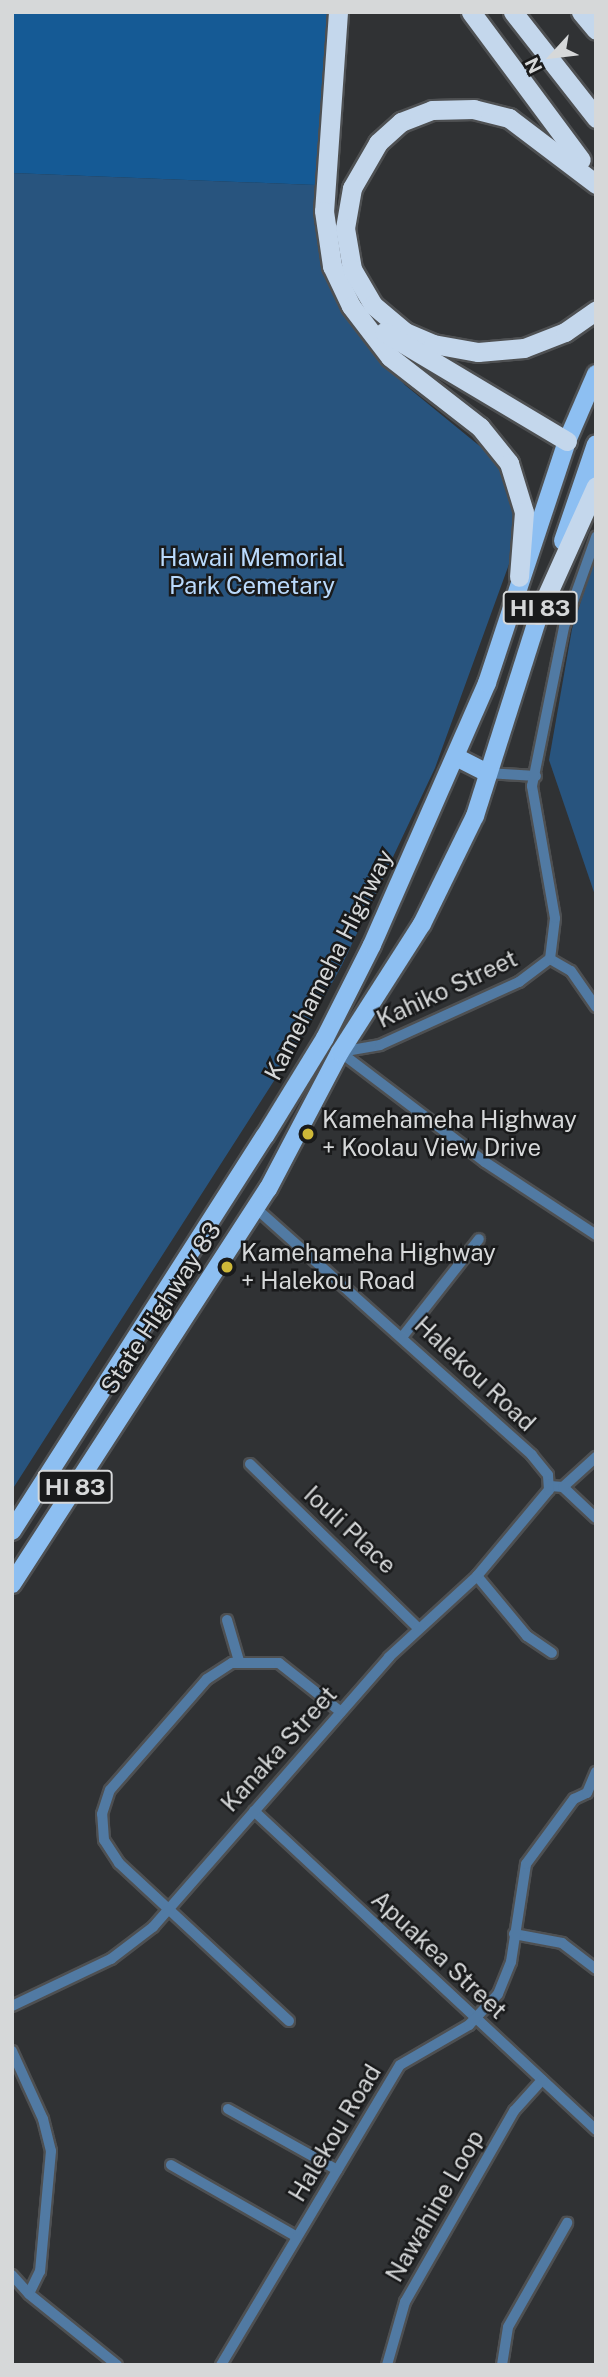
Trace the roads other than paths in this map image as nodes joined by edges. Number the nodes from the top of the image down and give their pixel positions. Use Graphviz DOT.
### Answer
graph roads {
  1 [pos="338,12"];
  2 [pos="471,12"];
  3 [pos="513,12"];
  4 [pos="581,12"];
  5 [pos="596,30"];
  6 [pos="596,118"];
  7 [pos="596,178"];
  8 [pos="596,184"];
  9 [pos="596,310"];
  10 [pos="370,328"];
  11 [pos="596,374"];
  12 [pos="567,441"];
  13 [pos="596,444"];
  14 [pos="596,486"];
  15 [pos="596,537"];
  16 [pos="519,577"];
  17 [pos="538,615"];
  18 [pos="458,758"];
  19 [pos="487,773"];
  20 [pos="536,776"];
  21 [pos="550,959"];
  22 [pos="596,1007"];
  23 [pos="325,1038"];
  24 [pos="340,1052"];
  25 [pos="230,1189"];
  26 [pos="255,1207"];
  27 [pos="596,1235"];
  28 [pos="479,1239"];
  29 [pos="403,1336"];
  30 [pos="112,1374"];
  31 [pos="137,1391"];
  32 [pos="596,1457"];
  33 [pos="250,1464"];
  34 [pos="550,1486"];
  35 [pos="563,1487"];
  36 [pos="596,1518"];
  37 [pos="12,1531"];
  38 [pos="477,1576"];
  39 [pos="12,1584"];
  40 [pos="227,1620"];
  41 [pos="418,1629"];
  42 [pos="552,1653"];
  43 [pos="239,1661"];
  44 [pos="341,1712"];
  45 [pos="596,1772"];
  46 [pos="592,1794"];
  47 [pos="254,1811"];
  48 [pos="168,1909"];
  49 [pos="514,1934"];
  50 [pos="596,1969"];
  51 [pos="12,2006"];
  52 [pos="477,2019"];
  53 [pos="289,2021"];
  54 [pos="12,2051"];
  55 [pos="542,2080"];
  56 [pos="228,2109"];
  57 [pos="596,2130"];
  58 [pos="171,2165"];
  59 [pos="337,2170"];
  60 [pos="567,2223"];
  61 [pos="297,2237"];
  62 [pos="12,2275"];
  63 [pos="29,2294"];
  64 [pos="117,2365"];
  65 [pos="221,2365"];
  66 [pos="387,2365"];
  67 [pos="502,2365"];
  1 -- 10 [label="highway"];
  2 -- 7 [label="highway"];
  3 -- 6 [label="highway"];
  4 -- 5 [label="highway"];
  8 -- 9 [label="highway"];
  10 -- 12 [label="highway"];
  10 -- 16 [label="highway"];
  11 -- 12 [label="main road, Kamehameha Highway / HI 83"];
  12 -- 13 [label="main road"];
  12 -- 16 [label="main road, Kamehameha Highway / HI 83"];
  13 -- 17 [label="main road, Kamehameha Highway / HI 83"];
  14 -- 17 [label="highway"];
  15 -- 20 [label="street, Kahiko Street"];
  16 -- 18 [label="main road, Kamehameha Highway / HI 83"];
  17 -- 19 [label="main road, Kamehameha Highway / HI 83"];
  18 -- 19 [label="main road"];
  18 -- 23 [label="main road, Kamehameha Highway / HI 83"];
  19 -- 20 [label="street"];
  19 -- 24 [label="main road, Kamehameha Highway / HI 83"];
  20 -- 21 [label="street, Kahiko Street"];
  21 -- 22 [label="street"];
  21 -- 24 [label="street, Kahiko Street"];
  23 -- 24 [label="main road"];
  23 -- 25 [label="main road, Kamehameha Highway / HI 83"];
  24 -- 26 [label="main road, State Highway 83 / HI 83"];
  24 -- 27 [label="street"];
  25 -- 26 [label="main road"];
  25 -- 30 [label="main road, Kamehameha Highway / HI 83"];
  26 -- 29 [label="street, Halekou Road"];
  26 -- 31 [label="main road, State Highway 83 / HI 83"];
  28 -- 29 [label="street"];
  29 -- 34 [label="street, Halekou Road"];
  30 -- 31 [label="main road"];
  30 -- 37 [label="main road, Kamehameha Highway / HI 83"];
  31 -- 39 [label="main road, State Highway 83 / HI 83"];
  32 -- 35 [label="street"];
  33 -- 41 [label="street, Iouli Place"];
  34 -- 35 [label="street"];
  34 -- 38 [label="street, Kanaka Street"];
  35 -- 36 [label="street"];
  38 -- 41 [label="street, Kanaka Street"];
  38 -- 42 [label="street"];
  40 -- 43 [label="street"];
  41 -- 44 [label="street, Kanaka Street"];
  43 -- 44 [label="street"];
  43 -- 48 [label="street"];
  44 -- 47 [label="street, Kanaka Street"];
  45 -- 46 [label="street, Halekou Road"];
  46 -- 49 [label="street, Halekou Road"];
  47 -- 48 [label="street, Kanaka Street"];
  47 -- 52 [label="street, Apuakea Street"];
  48 -- 51 [label="street, Kanaka Street"];
  48 -- 53 [label="street"];
  49 -- 50 [label="street"];
  49 -- 52 [label="street, Halekou Road"];
  52 -- 55 [label="street, Apuakea Street"];
  52 -- 59 [label="street, Halekou Road"];
  54 -- 63 [label="street"];
  55 -- 57 [label="street, Apuakea Street"];
  55 -- 66 [label="street, Nawahine Loop"];
  56 -- 59 [label="street"];
  58 -- 61 [label="street"];
  59 -- 61 [label="street, Halekou Road"];
  60 -- 67 [label="street"];
  61 -- 65 [label="street, Halekou Road"];
  62 -- 63 [label="street"];
  63 -- 64 [label="street"];
}
